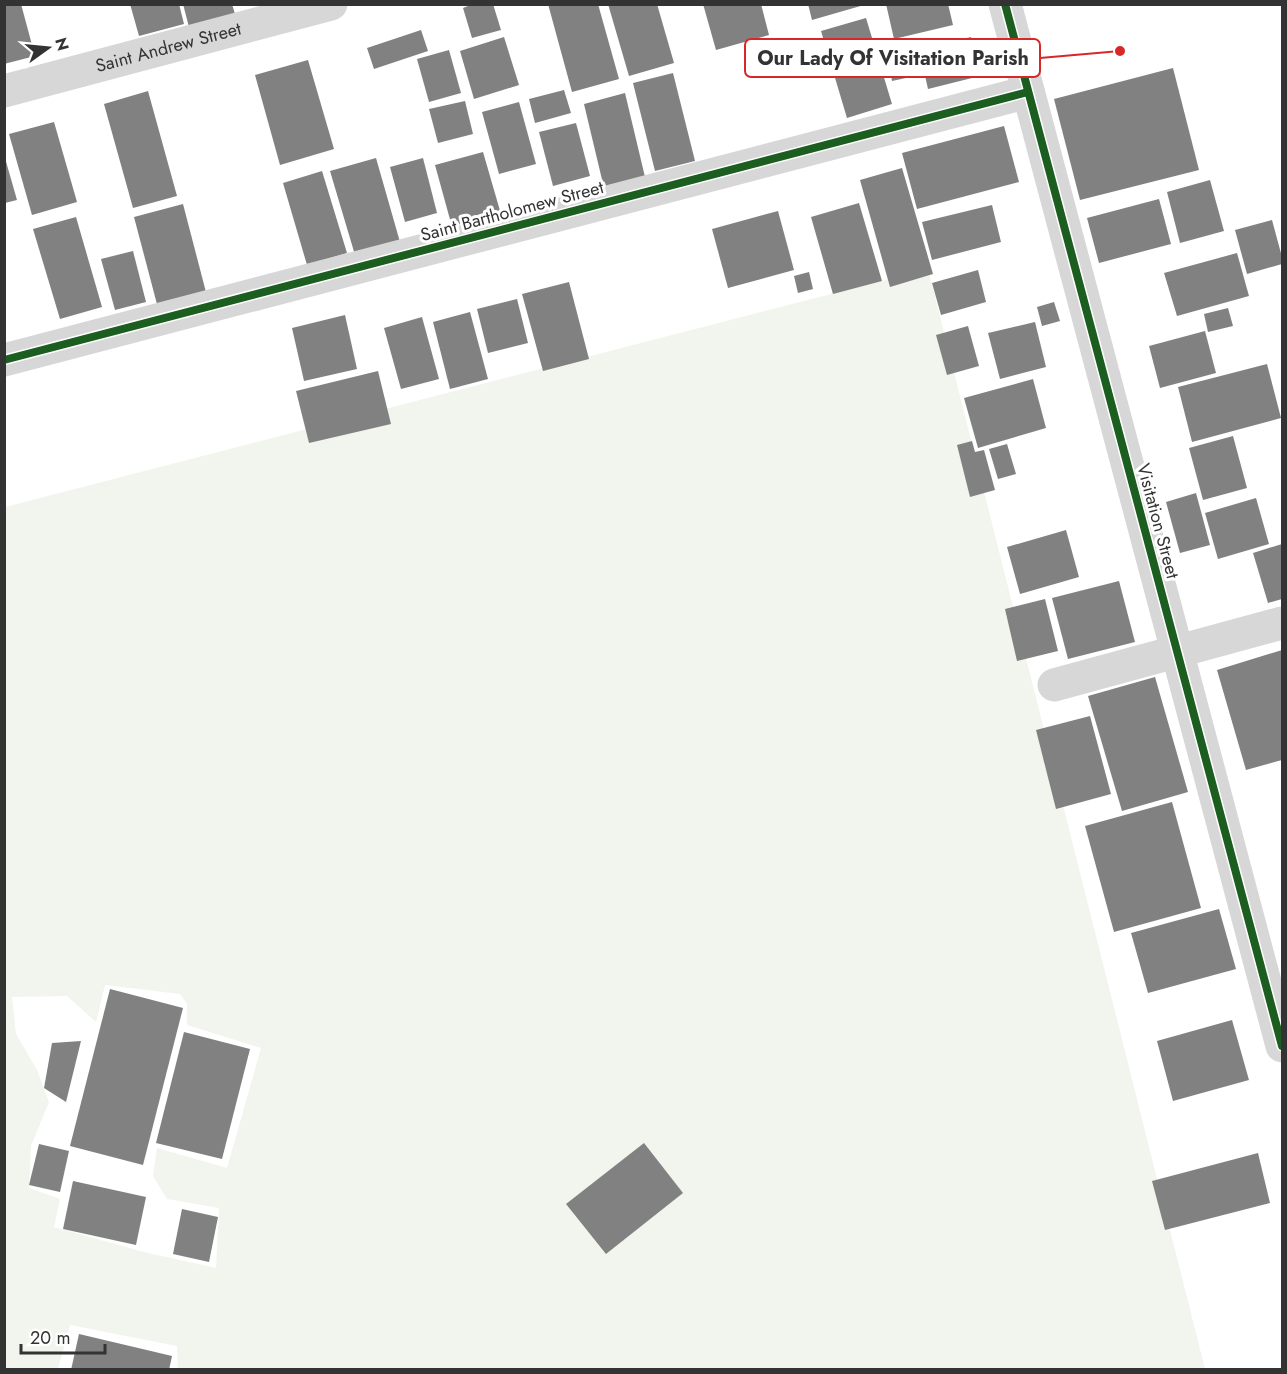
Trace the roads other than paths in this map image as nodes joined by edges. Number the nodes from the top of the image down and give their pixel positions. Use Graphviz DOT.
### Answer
graph roads {
  1 [pos="331,4"];
  2 [pos="1005,4"];
  3 [pos="4,91"];
  4 [pos="1028,92"];
  5 [pos="4,360"];
  6 [pos="1282,623"];
  7 [pos="1177,651"];
  8 [pos="1054,685"];
  9 [pos="1282,1046"];
  1 -- 3 [label="street, Saint Andrew Street"];
  2 -- 4 [label="street, Visitation Street"];
  4 -- 5 [label="street, Saint Bartholomew Street"];
  4 -- 7 [label="street, Visitation Street"];
  6 -- 7 [label="street"];
  7 -- 8 [label="street"];
  7 -- 9 [label="street, Visitation Street"];
}
